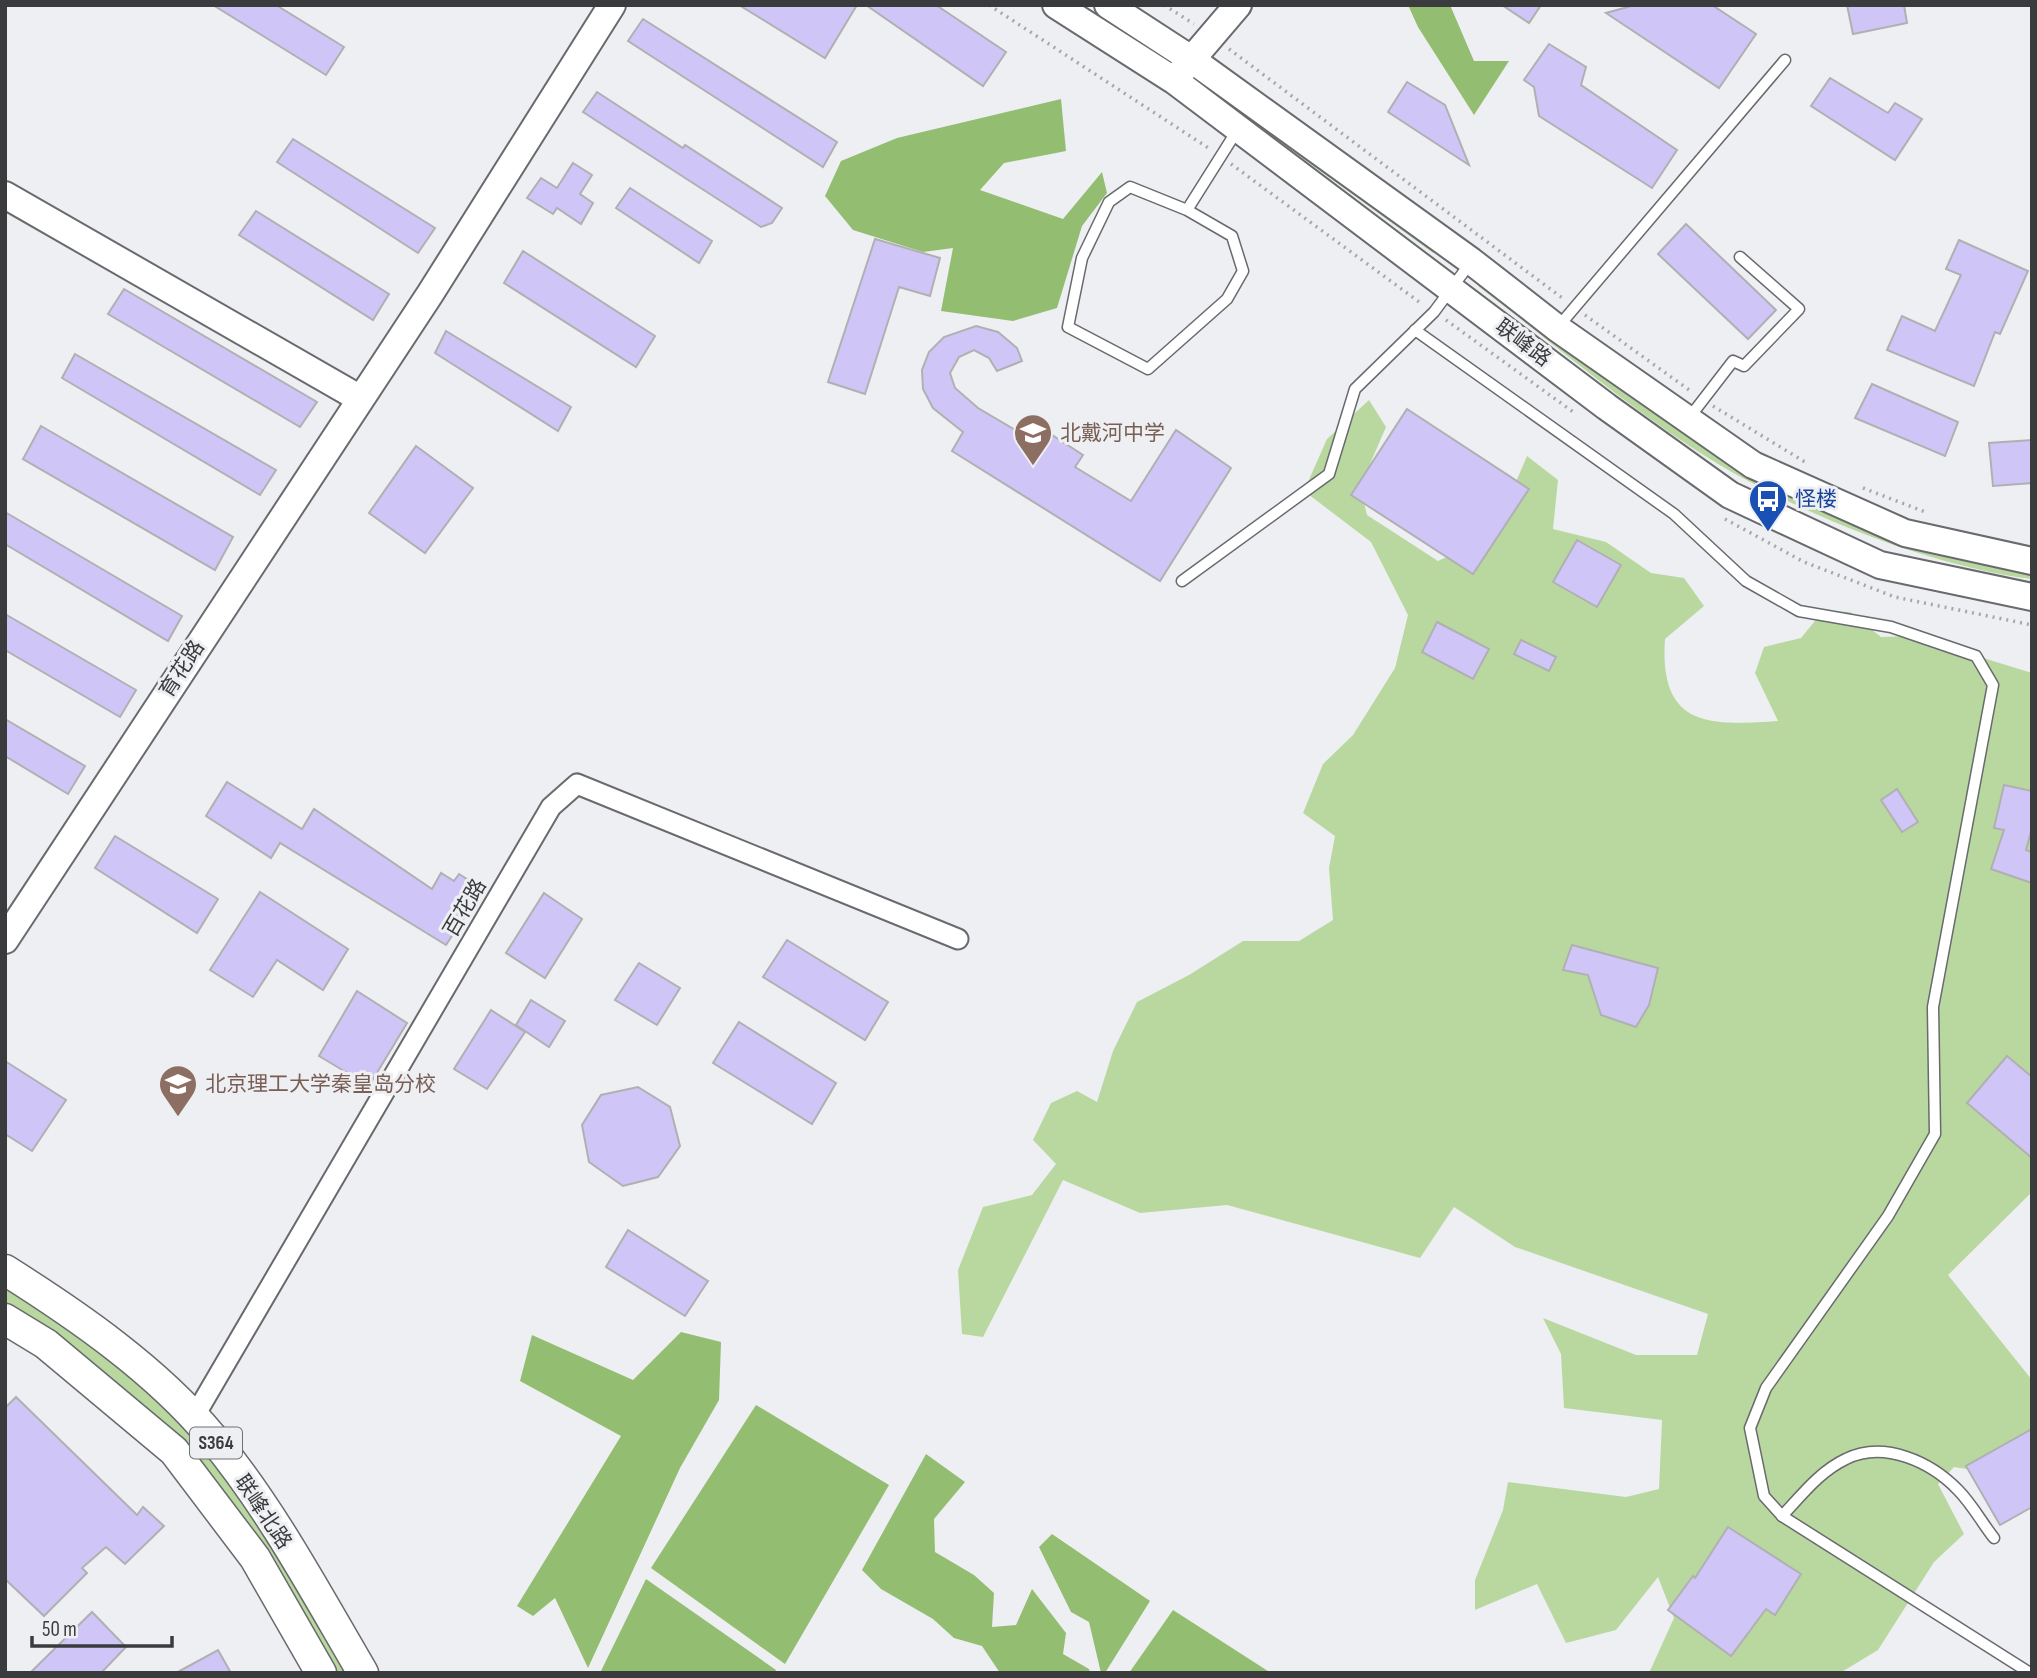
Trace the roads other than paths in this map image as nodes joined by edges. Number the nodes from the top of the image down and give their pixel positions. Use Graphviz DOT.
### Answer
graph roads {
  1 [pos="612,5"];
  2 [pos="1055,5"];
  3 [pos="1108,5"];
  4 [pos="1238,5"];
  5 [pos="1191,59"];
  6 [pos="1785,60"];
  7 [pos="1175,81"];
  8 [pos="1238,128"];
  9 [pos="5,195"];
  10 [pos="1187,210"];
  11 [pos="1740,257"];
  12 [pos="1471,261"];
  13 [pos="1452,288"];
  14 [pos="1557,328"];
  15 [pos="1415,330"];
  16 [pos="359,398"];
  17 [pos="1688,419"];
  18 [pos="2032,561"];
  19 [pos="1182,581"];
  20 [pos="2032,597"];
  21 [pos="958,939"];
  22 [pos="5,940"];
  23 [pos="5,1270"];
  24 [pos="5,1319"];
  25 [pos="194,1417"];
  26 [pos="1782,1516"];
  27 [pos="1993,1538"];
  28 [pos="321,1673"];
  29 [pos="363,1673"];
  30 [pos="2030,1673"];
  1 -- 16 [label="main road, 育花路"];
  2 -- 7 [label="main road, 联峰路"];
  3 -- 5 [label="main road, 联峰路"];
  4 -- 5 [label="main road"];
  5 -- 7 [label="main road"];
  5 -- 12 [label="main road, 联峰路"];
  6 -- 14 [label="lane"];
  7 -- 8 [label="main road, 联峰路"];
  8 -- 10 [label="lane"];
  8 -- 13 [label="main road, 联峰路"];
  9 -- 16 [label="main road"];
  10 -- 10 [label="lane"];
  11 -- 17 [label="lane"];
  12 -- 13 [label="lane"];
  12 -- 14 [label="main road, 联峰路"];
  13 -- 15 [label="lane"];
  13 -- 20 [label="main road, 联峰路"];
  14 -- 17 [label="main road, 联峰路"];
  15 -- 19 [label="lane"];
  15 -- 26 [label="lane"];
  16 -- 22 [label="main road, 育花路"];
  17 -- 18 [label="main road, 联峰路"];
  21 -- 25 [label="street, 百花路"];
  23 -- 25 [label="main road, 联峰北路 / S364"];
  24 -- 28 [label="main road, 联峰北路 / S364"];
  25 -- 29 [label="main road, 联峰北路 / S364"];
  26 -- 27 [label="lane"];
  26 -- 30 [label="lane"];
}
